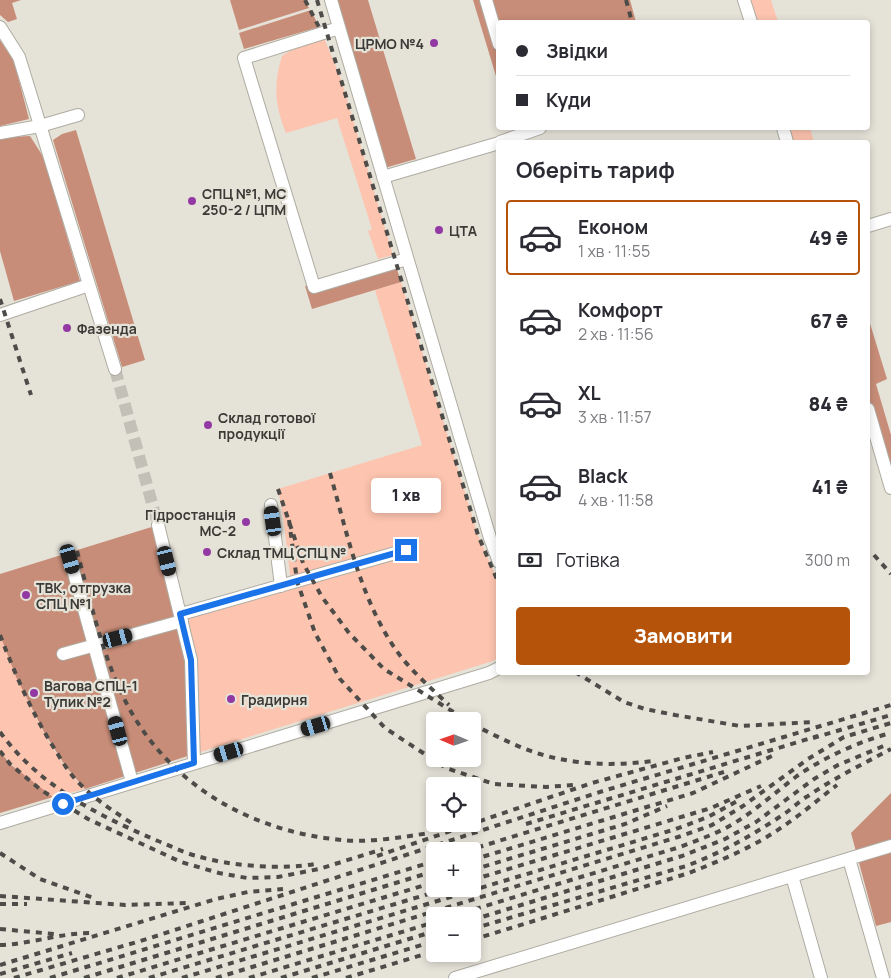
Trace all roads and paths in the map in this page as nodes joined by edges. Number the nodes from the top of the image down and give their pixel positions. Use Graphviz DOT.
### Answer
graph roads {
  1 [pos="331,0"];
  2 [pos="486,0"];
  3 [pos="744,0"];
  4 [pos="750,20"];
  5 [pos="0,27"];
  6 [pos="339,28"];
  7 [pos="496,34"];
  8 [pos="78,115"];
  9 [pos="40,126"];
  10 [pos="525,130"];
  11 [pos="0,133"];
  12 [pos="505,140"];
  13 [pos="496,144"];
  14 [pos="383,177"];
  15 [pos="891,219"];
  16 [pos="870,225"];
  17 [pos="407,259"];
  18 [pos="89,285"];
  19 [pos="0,314"];
  20 [pos="115,369"];
  21 [pos="870,417"];
  22 [pos="891,488"];
  23 [pos="271,505"];
  24 [pos="158,525"];
  25 [pos="406,550"];
  26 [pos="496,554"];
  27 [pos="70,559"];
  28 [pos="281,586"];
  29 [pos="181,618"];
  30 [pos="94,645"];
  31 [pos="63,654"];
  32 [pos="496,670"];
  33 [pos="194,763"];
  34 [pos="132,782"];
  35 [pos="0,823"];
  36 [pos="891,846"];
  37 [pos="849,859"];
  38 [pos="792,876"];
  39 [pos="455,978"];
  40 [pos="821,978"];
  41 [pos="883,978"];
  1 -- 6 [label="lane"];
  2 -- 7 [label="lane"];
  3 -- 4 [label="lane"];
  5 -- 9 [label="lane"];
  6 -- 14 [label="lane"];
  6 -- 17 [label="lane"];
  8 -- 9 [label="lane"];
  9 -- 11 [label="lane"];
  9 -- 18 [label="lane"];
  10 -- 12 [label="lane"];
  13 -- 14 [label="lane"];
  14 -- 17 [label="lane"];
  15 -- 16 [label="lane"];
  17 -- 26 [label="lane"];
  18 -- 19 [label="lane"];
  18 -- 20 [label="lane"];
  21 -- 22 [label="lane"];
  23 -- 28 [label="lane"];
  24 -- 29 [label="lane"];
  25 -- 28 [label="lane"];
  27 -- 30 [label="lane"];
  28 -- 29 [label="lane"];
  29 -- 30 [label="lane"];
  29 -- 33 [label="lane"];
  30 -- 31 [label="lane"];
  30 -- 34 [label="lane"];
  32 -- 33 [label="lane"];
  33 -- 34 [label="lane"];
  34 -- 35 [label="lane"];
  36 -- 37 [label="lane"];
  37 -- 38 [label="lane"];
  37 -- 41 [label="lane"];
  38 -- 39 [label="lane"];
  38 -- 40 [label="lane"];
}
